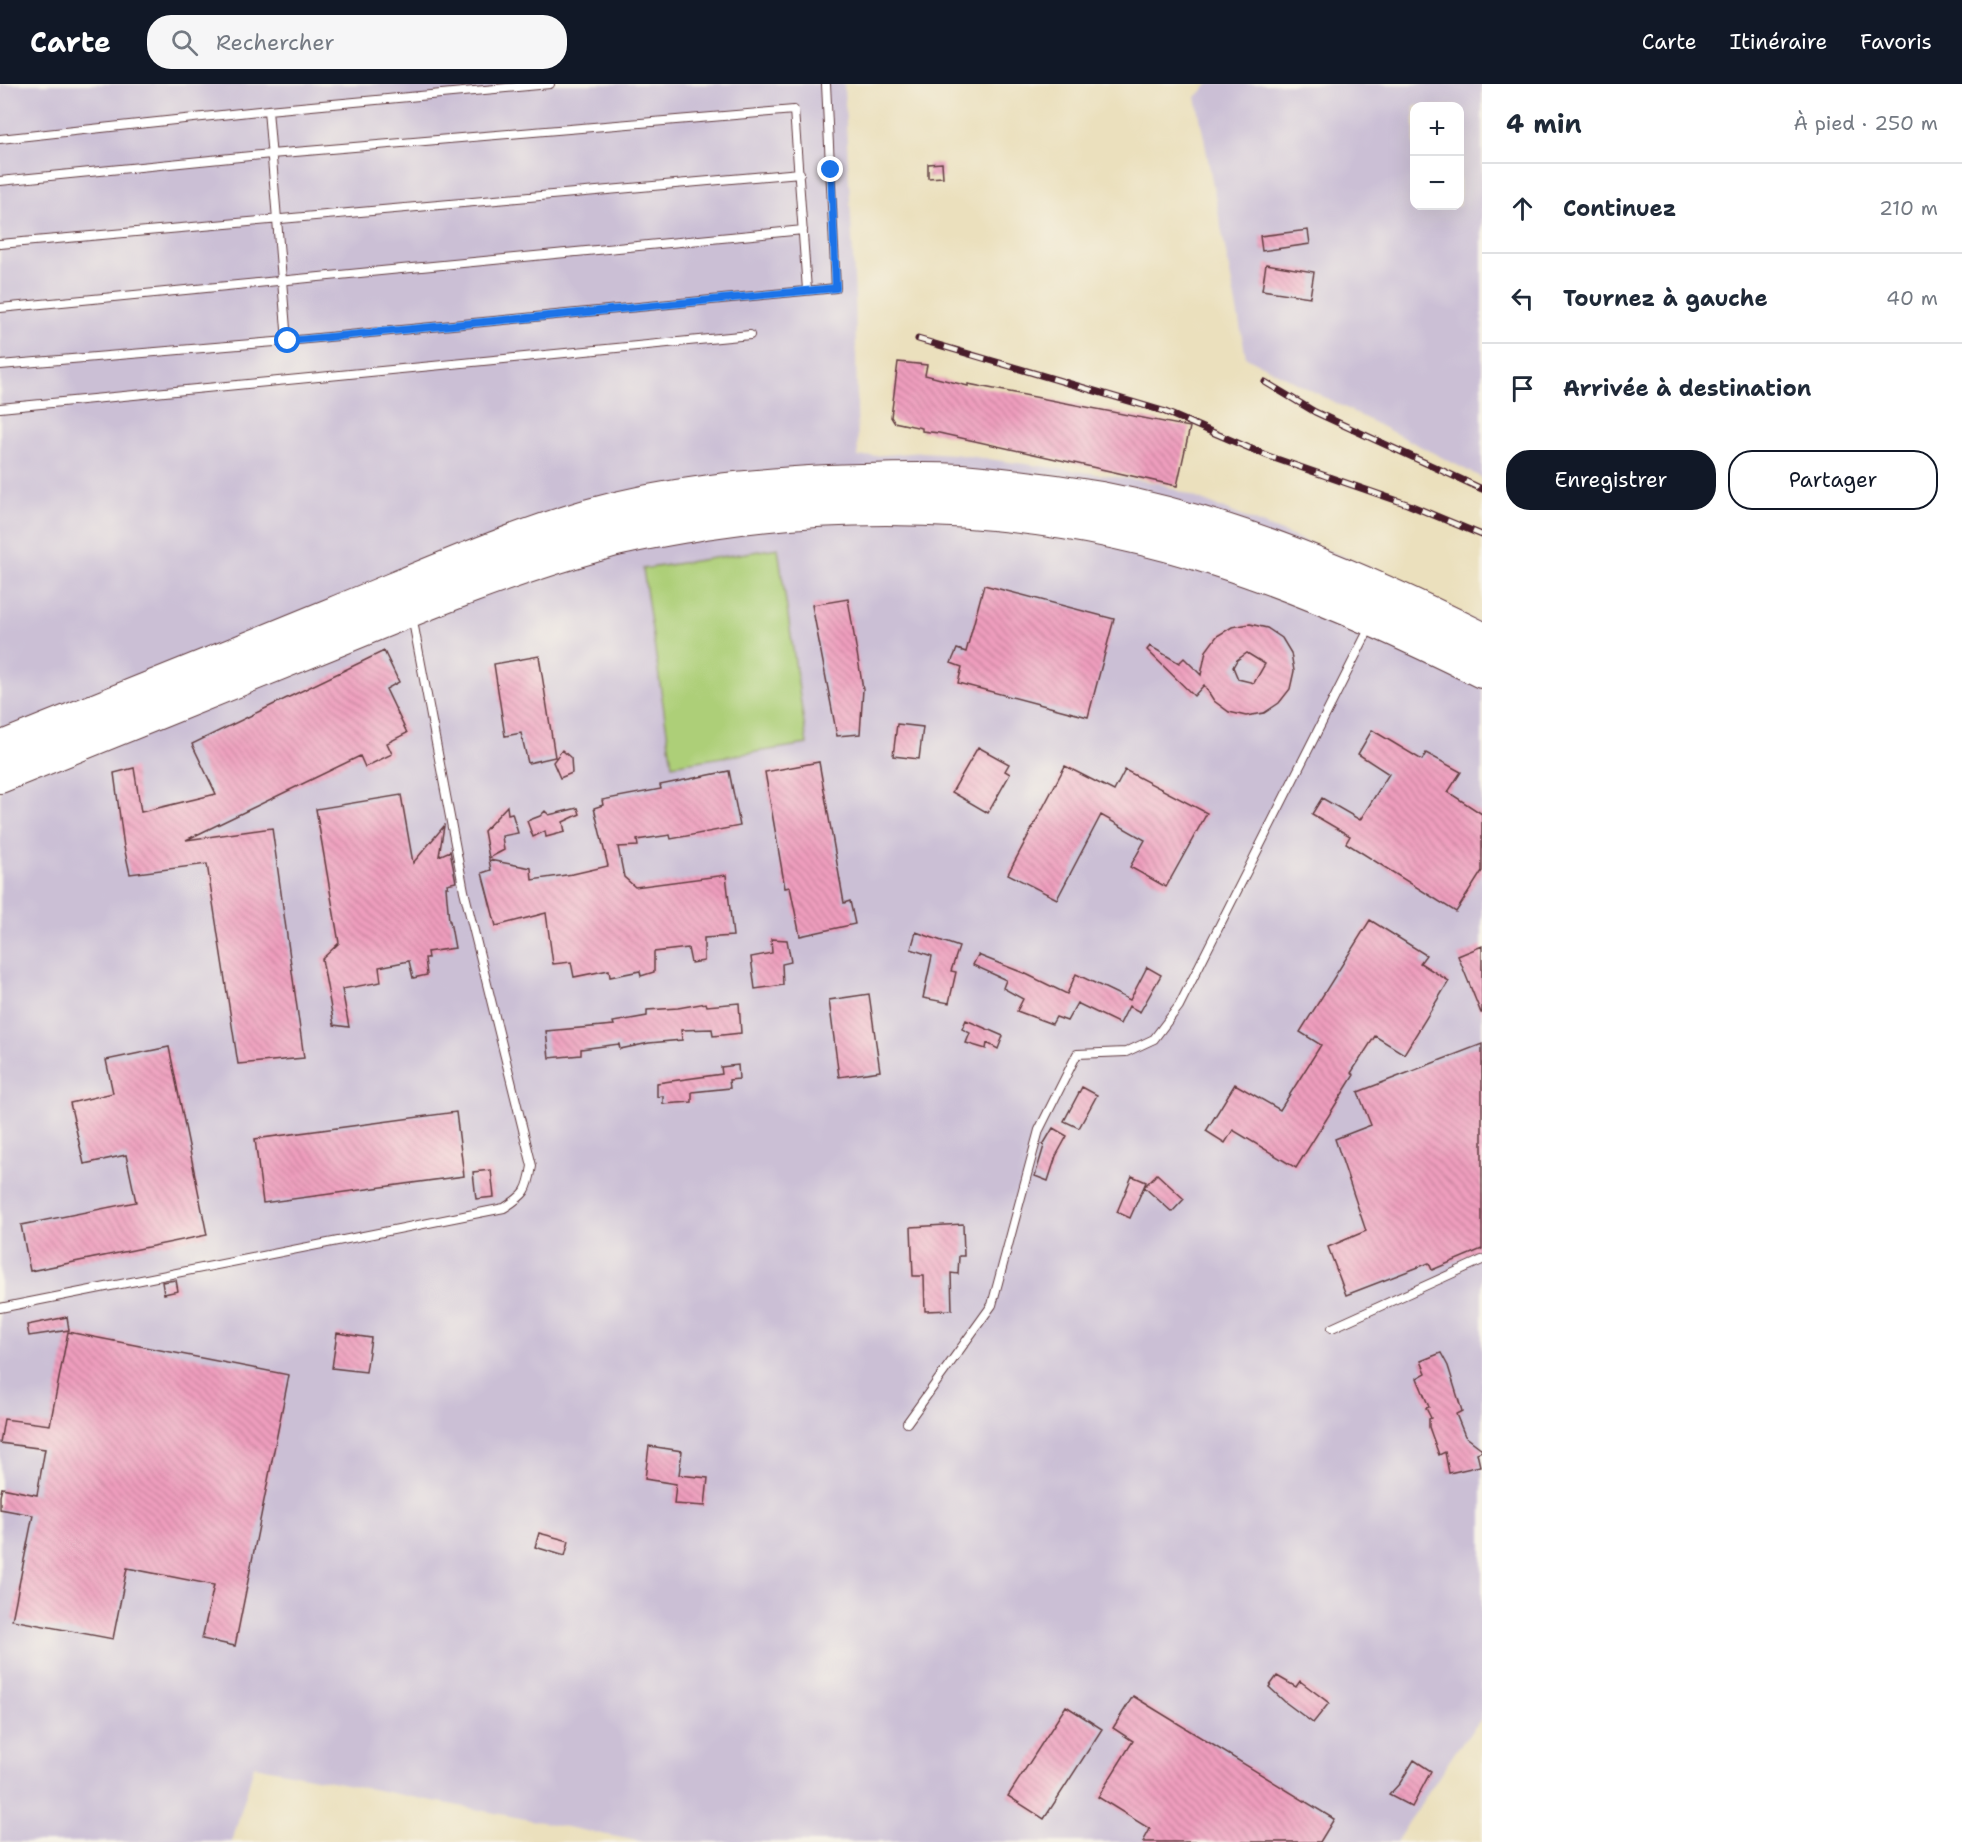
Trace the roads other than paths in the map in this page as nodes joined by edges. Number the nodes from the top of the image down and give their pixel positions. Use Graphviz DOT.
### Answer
graph roads {
  1 [pos="550,84"];
  2 [pos="826,84"];
  3 [pos="268,110"];
  4 [pos="0,139"];
  5 [pos="271,154"];
  6 [pos="800,173"];
  7 [pos="0,181"];
  8 [pos="277,220"];
  9 [pos="803,230"];
  10 [pos="0,244"];
  11 [pos="282,279"];
  12 [pos="807,290"];
  13 [pos="0,308"];
  14 [pos="750,335"];
  15 [pos="288,341"];
  16 [pos="0,365"];
  17 [pos="0,408"];
  18 [pos="407,597"];
  19 [pos="1379,606"];
  20 [pos="1482,638"];
  21 [pos="1482,672"];
  22 [pos="0,748"];
  23 [pos="0,777"];
  24 [pos="1482,1260"];
  25 [pos="0,1308"];
  26 [pos="1332,1328"];
  27 [pos="907,1423"];
  1 -- 3 [label="lane"];
  2 -- 12 [label="lane"];
  3 -- 4 [label="lane"];
  3 -- 5 [label="lane"];
  5 -- 6 [label="lane"];
  5 -- 7 [label="lane"];
  5 -- 8 [label="lane"];
  6 -- 8 [label="lane"];
  6 -- 9 [label="lane"];
  8 -- 10 [label="lane"];
  8 -- 11 [label="lane"];
  9 -- 11 [label="lane"];
  9 -- 12 [label="lane"];
  11 -- 13 [label="lane"];
  11 -- 15 [label="lane"];
  12 -- 15 [label="lane"];
  14 -- 17 [label="lane"];
  15 -- 16 [label="lane"];
  18 -- 19 [label="highway"];
  18 -- 22 [label="highway"];
  18 -- 23 [label="highway"];
  18 -- 25 [label="lane"];
  19 -- 20 [label="highway"];
  19 -- 21 [label="highway"];
  19 -- 27 [label="lane"];
  24 -- 26 [label="lane"];
}
